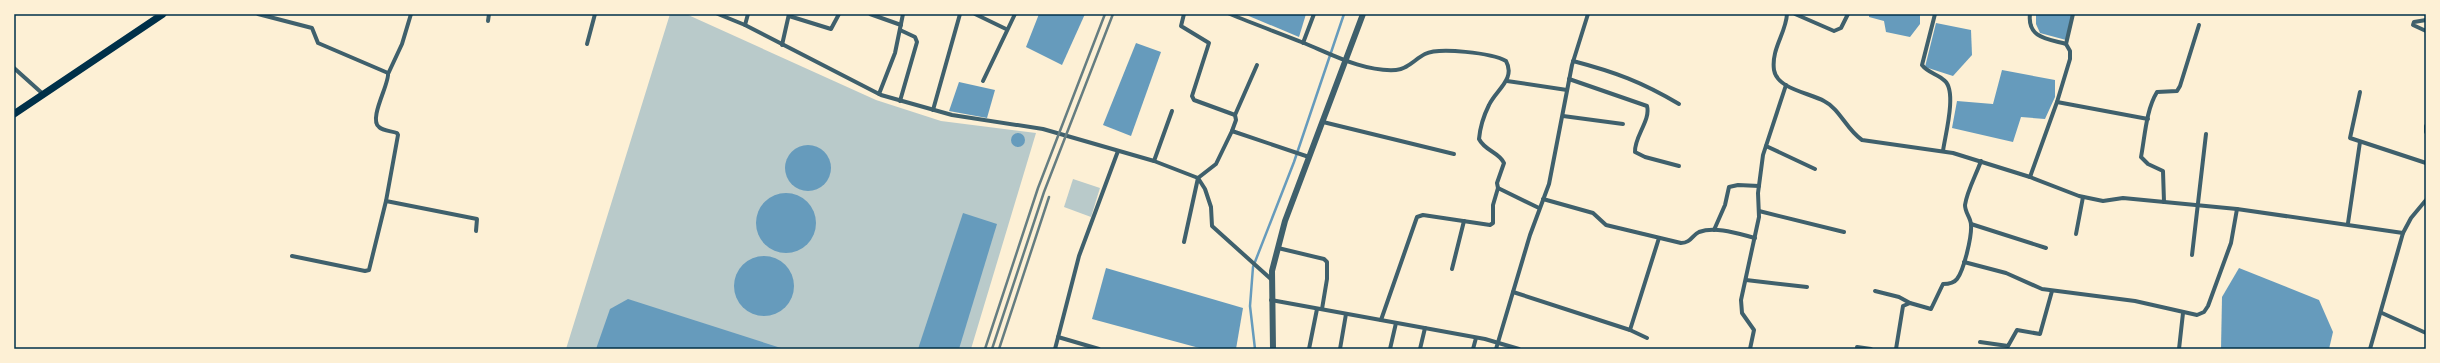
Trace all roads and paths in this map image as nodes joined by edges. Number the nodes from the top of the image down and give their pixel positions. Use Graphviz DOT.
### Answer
graph roads {
  1 [pos="163,14"];
  2 [pos="258,14"];
  3 [pos="411,14"];
  4 [pos="489,14"];
  5 [pos="595,14"];
  6 [pos="718,14"];
  7 [pos="748,14"];
  8 [pos="839,14"];
  9 [pos="870,14"];
  10 [pos="903,14"];
  11 [pos="960,14"];
  12 [pos="975,14"];
  13 [pos="1014,14"];
  14 [pos="1184,14"];
  15 [pos="1230,14"];
  16 [pos="1314,14"];
  17 [pos="1363,14"];
  18 [pos="1588,14"];
  19 [pos="1787,14"];
  20 [pos="1795,14"];
  21 [pos="1848,14"];
  22 [pos="1935,14"];
  23 [pos="2030,14"];
  24 [pos="2073,14"];
  25 [pos="789,15"];
  26 [pos="2426,20"];
  27 [pos="488,21"];
  28 [pos="745,25"];
  29 [pos="2200,25"];
  30 [pos="900,28"];
  31 [pos="1006,29"];
  32 [pos="2426,31"];
  33 [pos="1303,42"];
  34 [pos="587,44"];
  35 [pos="2066,44"];
  36 [pos="782,45"];
  37 [pos="1345,61"];
  38 [pos="1573,61"];
  39 [pos="1257,65"];
  40 [pos="14,68"];
  41 [pos="388,74"];
  42 [pos="1569,79"];
  43 [pos="983,81"];
  44 [pos="1507,81"];
  45 [pos="1786,85"];
  46 [pos="1567,90"];
  47 [pos="2360,92"];
  48 [pos="43,94"];
  49 [pos="879,94"];
  50 [pos="900,101"];
  51 [pos="2057,102"];
  52 [pos="1679,104"];
  53 [pos="932,110"];
  54 [pos="1172,111"];
  55 [pos="14,114"];
  56 [pos="1235,115"];
  57 [pos="1563,116"];
  58 [pos="2148,120"];
  59 [pos="1323,122"];
  60 [pos="1623,124"];
  61 [pos="2426,126"];
  62 [pos="1232,131"];
  63 [pos="2426,132"];
  64 [pos="2206,134"];
  65 [pos="2360,142"];
  66 [pos="1766,146"];
  67 [pos="1118,151"];
  68 [pos="1943,151"];
  69 [pos="1454,154"];
  70 [pos="1309,157"];
  71 [pos="1154,161"];
  72 [pos="1981,161"];
  73 [pos="2426,164"];
  74 [pos="1679,166"];
  75 [pos="1815,169"];
  76 [pos="2030,177"];
  77 [pos="1198,178"];
  78 [pos="1759,186"];
  79 [pos="1498,188"];
  80 [pos="2083,197"];
  81 [pos="1543,199"];
  82 [pos="2426,200"];
  83 [pos="386,201"];
  84 [pos="2164,202"];
  85 [pos="2197,205"];
  86 [pos="1539,208"];
  87 [pos="2237,209"];
  88 [pos="1759,212"];
  89 [pos="1464,221"];
  90 [pos="2348,223"];
  91 [pos="1971,224"];
  92 [pos="1714,230"];
  93 [pos="476,231"];
  94 [pos="1844,232"];
  95 [pos="2403,233"];
  96 [pos="2076,234"];
  97 [pos="1659,238"];
  98 [pos="1755,238"];
  99 [pos="1184,242"];
  100 [pos="1278,248"];
  101 [pos="2046,248"];
  102 [pos="2192,255"];
  103 [pos="292,256"];
  104 [pos="1964,262"];
  105 [pos="1452,269"];
  106 [pos="1272,280"];
  107 [pos="1746,280"];
  108 [pos="1807,287"];
  109 [pos="1875,291"];
  110 [pos="2052,291"];
  111 [pos="1513,292"];
  112 [pos="1271,300"];
  113 [pos="1910,304"];
  114 [pos="1320,309"];
  115 [pos="2183,313"];
  116 [pos="2382,313"];
  117 [pos="1346,314"];
  118 [pos="1381,320"];
  119 [pos="1396,323"];
  120 [pos="1425,328"];
  121 [pos="1630,330"];
  122 [pos="2426,333"];
  123 [pos="1058,338"];
  124 [pos="1476,338"];
  125 [pos="1647,338"];
  126 [pos="1980,342"];
  127 [pos="1498,343"];
  128 [pos="1857,347"];
  129 [pos="1055,349"];
  130 [pos="1099,349"];
  131 [pos="1273,349"];
  132 [pos="1309,349"];
  133 [pos="1340,349"];
  134 [pos="1390,349"];
  135 [pos="1420,349"];
  136 [pos="1473,349"];
  137 [pos="1496,349"];
  138 [pos="1519,349"];
  139 [pos="1750,349"];
  140 [pos="1871,349"];
  141 [pos="1896,349"];
  142 [pos="2179,349"];
  143 [pos="2370,349"];
  1 -- 48 [label="main road"];
  2 -- 41 [label="street"];
  3 -- 41 [label="street"];
  4 -- 27 [label="street"];
  5 -- 34 [label="street"];
  6 -- 28 [label="street"];
  7 -- 28 [label="street"];
  8 -- 25 [label="street"];
  9 -- 30 [label="street"];
  10 -- 30 [label="street"];
  11 -- 53 [label="street"];
  12 -- 31 [label="street"];
  13 -- 31 [label="street"];
  14 -- 56 [label="street"];
  15 -- 33 [label="street"];
  16 -- 33 [label="street"];
  17 -- 37 [label="street"];
  18 -- 38 [label="street"];
  19 -- 45 [label="street"];
  20 -- 21 [label="street"];
  22 -- 68 [label="street"];
  23 -- 35 [label="street"];
  24 -- 35 [label="street"];
  25 -- 36 [label="street"];
  26 -- 32 [label="street"];
  28 -- 36 [label="street"];
  29 -- 58 [label="street"];
  30 -- 49 [label="street"];
  30 -- 50 [label="street"];
  31 -- 43 [label="street"];
  33 -- 37 [label="street"];
  35 -- 51 [label="street"];
  36 -- 49 [label="street"];
  37 -- 44 [label="street"];
  37 -- 59 [label="street"];
  38 -- 42 [label="street"];
  38 -- 52 [label="street"];
  39 -- 56 [label="street"];
  40 -- 48 [label="street"];
  41 -- 83 [label="street"];
  42 -- 46 [label="street"];
  42 -- 74 [label="street"];
  44 -- 46 [label="street"];
  44 -- 79 [label="street"];
  45 -- 66 [label="street"];
  45 -- 68 [label="street"];
  46 -- 57 [label="street"];
  47 -- 65 [label="street"];
  48 -- 55 [label="main road"];
  49 -- 50 [label="street"];
  50 -- 53 [label="street"];
  51 -- 58 [label="street"];
  51 -- 76 [label="street"];
  53 -- 67 [label="street"];
  54 -- 71 [label="street"];
  56 -- 62 [label="street"];
  57 -- 60 [label="street"];
  57 -- 81 [label="street"];
  58 -- 84 [label="street"];
  59 -- 69 [label="street"];
  59 -- 70 [label="street"];
  61 -- 63 [label="street"];
  62 -- 70 [label="street"];
  62 -- 77 [label="street"];
  64 -- 85 [label="street"];
  65 -- 73 [label="street"];
  65 -- 90 [label="street"];
  66 -- 75 [label="street"];
  66 -- 78 [label="street"];
  67 -- 71 [label="street"];
  67 -- 123 [label="street"];
  68 -- 72 [label="street"];
  70 -- 100 [label="street"];
  71 -- 77 [label="street"];
  72 -- 76 [label="street"];
  72 -- 91 [label="street"];
  76 -- 80 [label="street"];
  77 -- 99 [label="street"];
  77 -- 106 [label="street"];
  78 -- 88 [label="street"];
  78 -- 92 [label="street"];
  79 -- 86 [label="street"];
  79 -- 89 [label="street"];
  80 -- 84 [label="street"];
  80 -- 96 [label="street"];
  81 -- 86 [label="street"];
  81 -- 97 [label="street"];
  82 -- 95 [label="street"];
  83 -- 93 [label="street"];
  83 -- 103 [label="street"];
  84 -- 85 [label="street"];
  85 -- 87 [label="street"];
  85 -- 102 [label="street"];
  86 -- 111 [label="street"];
  87 -- 90 [label="street"];
  87 -- 115 [label="street"];
  88 -- 94 [label="street"];
  88 -- 98 [label="street"];
  89 -- 105 [label="street"];
  89 -- 118 [label="street"];
  90 -- 95 [label="street"];
  91 -- 101 [label="street"];
  91 -- 104 [label="street"];
  92 -- 97 [label="street"];
  92 -- 98 [label="street"];
  95 -- 116 [label="street"];
  97 -- 121 [label="street"];
  98 -- 107 [label="street"];
  100 -- 106 [label="street"];
  100 -- 114 [label="street"];
  104 -- 110 [label="street"];
  104 -- 113 [label="street"];
  106 -- 112 [label="street"];
  107 -- 108 [label="street"];
  107 -- 139 [label="street"];
  109 -- 113 [label="street"];
  110 -- 115 [label="street"];
  110 -- 126 [label="street"];
  111 -- 121 [label="street"];
  111 -- 127 [label="street"];
  112 -- 114 [label="street"];
  112 -- 131 [label="street"];
  113 -- 141 [label="street"];
  114 -- 117 [label="street"];
  114 -- 132 [label="street"];
  115 -- 142 [label="street"];
  116 -- 122 [label="street"];
  116 -- 143 [label="street"];
  117 -- 118 [label="street"];
  117 -- 133 [label="street"];
  118 -- 119 [label="street"];
  119 -- 120 [label="street"];
  119 -- 134 [label="street"];
  120 -- 124 [label="street"];
  120 -- 135 [label="street"];
  121 -- 125 [label="street"];
  123 -- 129 [label="street"];
  123 -- 130 [label="street"];
  124 -- 127 [label="street"];
  124 -- 136 [label="street"];
  127 -- 137 [label="street"];
  127 -- 138 [label="street"];
  128 -- 140 [label="street"];
}
